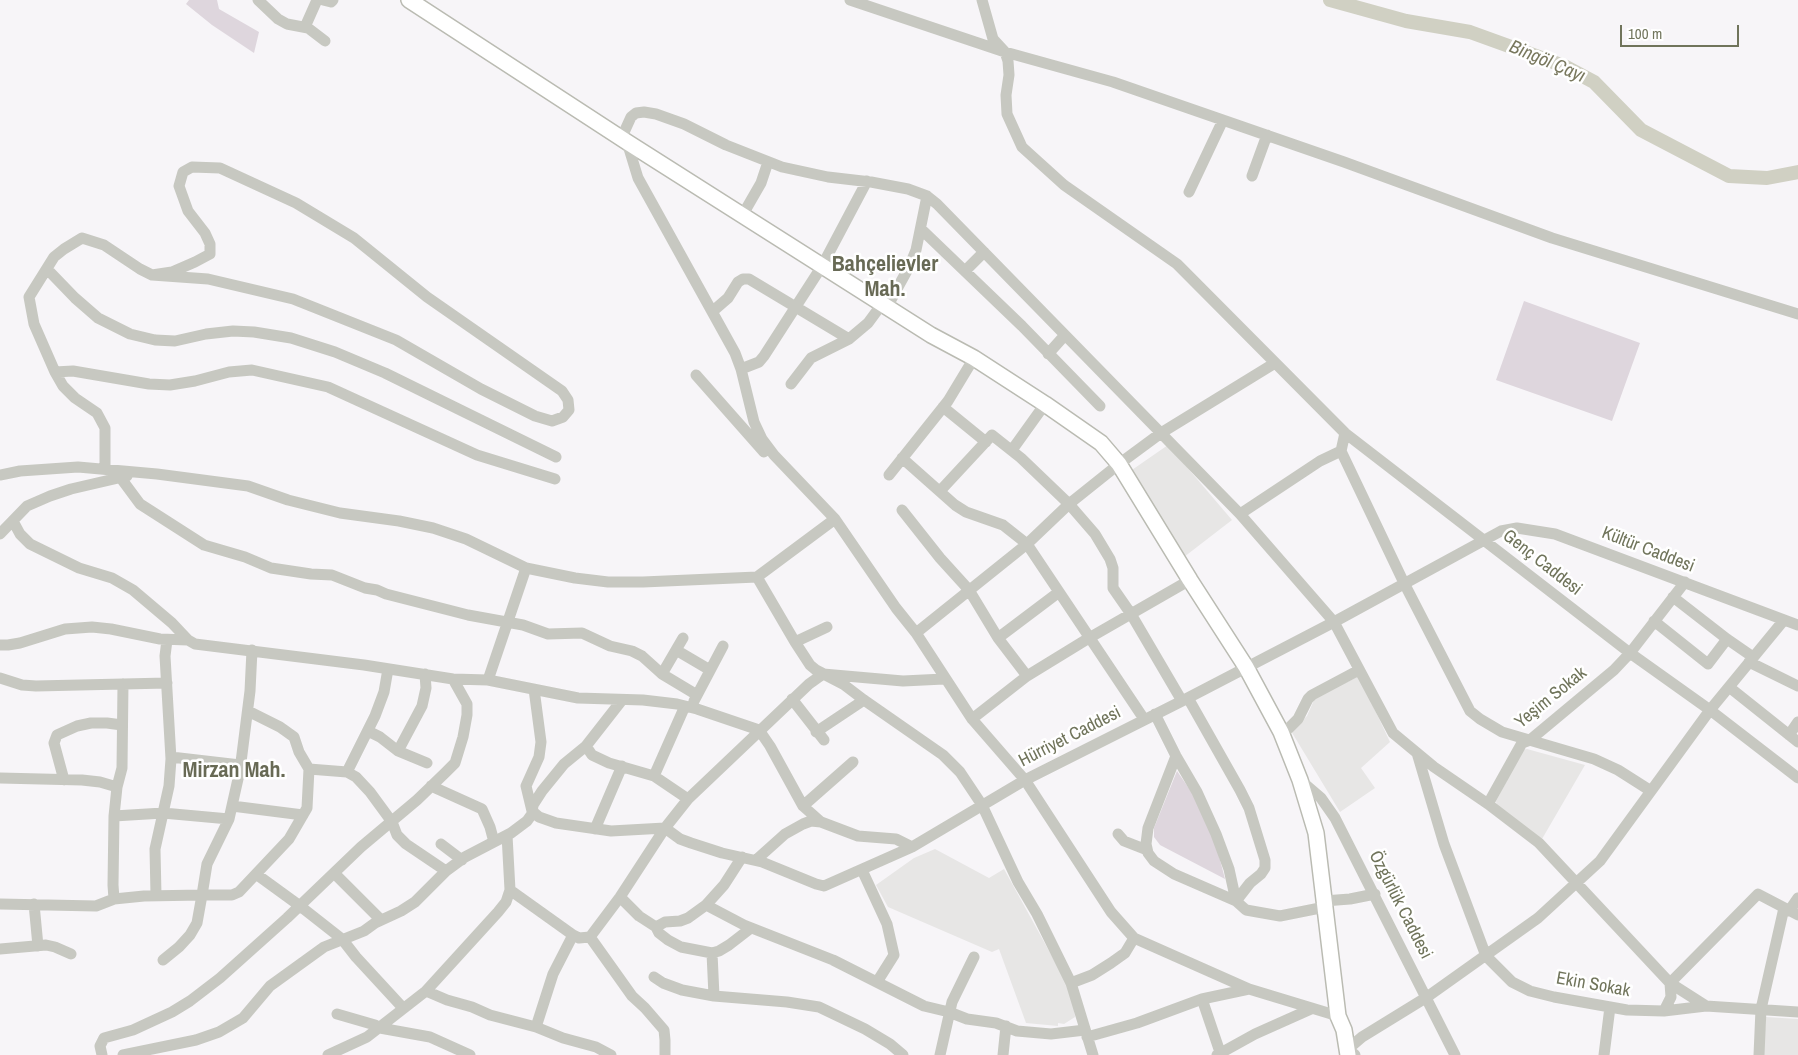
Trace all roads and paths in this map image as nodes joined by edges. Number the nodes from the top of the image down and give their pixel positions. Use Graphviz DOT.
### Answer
graph roads {
  1 [pos="258,0"];
  2 [pos="317,0"];
  3 [pos="323,0"];
  4 [pos="333,0"];
  5 [pos="409,0"];
  6 [pos="850,0"];
  7 [pos="982,0"];
  8 [pos="305,27"];
  9 [pos="325,41"];
  10 [pos="1004,52"];
  11 [pos="1223,120"];
  12 [pos="1267,135"];
  13 [pos="624,141"];
  14 [pos="768,162"];
  15 [pos="1252,176"];
  16 [pos="867,181"];
  17 [pos="1189,192"];
  18 [pos="927,196"];
  19 [pos="742,216"];
  20 [pos="921,229"];
  21 [pos="984,252"];
  22 [pos="822,266"];
  23 [pos="47,268"];
  24 [pos="965,271"];
  25 [pos="152,275"];
  26 [pos="884,305"];
  27 [pos="794,307"];
  28 [pos="713,311"];
  29 [pos="1798,314"];
  30 [pos="1065,335"];
  31 [pos="848,339"];
  32 [pos="1048,354"];
  33 [pos="974,358"];
  34 [pos="1275,363"];
  35 [pos="741,369"];
  36 [pos="55,372"];
  37 [pos="696,376"];
  38 [pos="791,384"];
  39 [pos="1045,404"];
  40 [pos="1100,406"];
  41 [pos="943,407"];
  42 [pos="1161,433"];
  43 [pos="1344,433"];
  44 [pos="986,442"];
  45 [pos="1012,450"];
  46 [pos="1341,451"];
  47 [pos="556,457"];
  48 [pos="902,458"];
  49 [pos="782,463"];
  50 [pos="1119,464"];
  51 [pos="104,469"];
  52 [pos="140,472"];
  53 [pos="0,475"];
  54 [pos="889,475"];
  55 [pos="120,477"];
  56 [pos="555,479"];
  57 [pos="940,491"];
  58 [pos="1069,504"];
  59 [pos="902,510"];
  60 [pos="1240,514"];
  61 [pos="835,519"];
  62 [pos="12,521"];
  63 [pos="0,534"];
  64 [pos="1484,540"];
  65 [pos="1027,544"];
  66 [pos="526,568"];
  67 [pos="757,577"];
  68 [pos="1190,580"];
  69 [pos="1685,582"];
  70 [pos="1404,583"];
  71 [pos="970,590"];
  72 [pos="1059,592"];
  73 [pos="1673,597"];
  74 [pos="1131,614"];
  75 [pos="1784,620"];
  76 [pos="1654,621"];
  77 [pos="1334,622"];
  78 [pos="506,624"];
  79 [pos="1798,625"];
  80 [pos="828,627"];
  81 [pos="916,633"];
  82 [pos="683,638"];
  83 [pos="998,638"];
  84 [pos="1090,638"];
  85 [pos="1727,639"];
  86 [pos="167,640"];
  87 [pos="188,640"];
  88 [pos="794,642"];
  89 [pos="0,645"];
  90 [pos="723,646"];
  91 [pos="252,650"];
  92 [pos="676,650"];
  93 [pos="1630,653"];
  94 [pos="1751,660"];
  95 [pos="1246,667"];
  96 [pos="388,669"];
  97 [pos="710,670"];
  98 [pos="1360,670"];
  99 [pos="425,674"];
  100 [pos="662,674"];
  101 [pos="823,674"];
  102 [pos="1027,676"];
  103 [pos="0,678"];
  104 [pos="944,679"];
  105 [pos="453,680"];
  106 [pos="488,680"];
  107 [pos="166,683"];
  108 [pos="123,684"];
  109 [pos="1798,686"];
  110 [pos="1729,687"];
  111 [pos="534,689"];
  112 [pos="697,696"];
  113 [pos="792,699"];
  114 [pos="622,700"];
  115 [pos="864,700"];
  116 [pos="1185,700"];
  117 [pos="688,707"];
  118 [pos="1710,710"];
  119 [pos="248,711"];
  120 [pos="1155,714"];
  121 [pos="972,719"];
  122 [pos="1144,719"];
  123 [pos="1798,722"];
  124 [pos="122,725"];
  125 [pos="759,730"];
  126 [pos="368,731"];
  127 [pos="1281,732"];
  128 [pos="1794,738"];
  129 [pos="1530,740"];
  130 [pos="586,746"];
  131 [pos="398,751"];
  132 [pos="1417,752"];
  133 [pos="1176,756"];
  134 [pos="171,757"];
  135 [pos="853,762"];
  136 [pos="427,763"];
  137 [pos="240,765"];
  138 [pos="622,766"];
  139 [pos="309,769"];
  140 [pos="347,772"];
  141 [pos="654,776"];
  142 [pos="0,778"];
  143 [pos="1798,778"];
  144 [pos="64,780"];
  145 [pos="1025,780"];
  146 [pos="1300,780"];
  147 [pos="431,786"];
  148 [pos="117,787"];
  149 [pos="1651,791"];
  150 [pos="688,800"];
  151 [pos="1488,804"];
  152 [pos="982,805"];
  153 [pos="232,806"];
  154 [pos="802,806"];
  155 [pos="532,811"];
  156 [pos="163,813"];
  157 [pos="303,815"];
  158 [pos="114,816"];
  159 [pos="229,819"];
  160 [pos="392,822"];
  161 [pos="821,822"];
  162 [pos="665,828"];
  163 [pos="595,829"];
  164 [pos="1118,834"];
  165 [pos="507,835"];
  166 [pos="494,842"];
  167 [pos="441,844"];
  168 [pos="912,847"];
  169 [pos="1148,850"];
  170 [pos="742,858"];
  171 [pos="462,860"];
  172 [pos="756,860"];
  173 [pos="862,870"];
  174 [pos="446,871"];
  175 [pos="334,873"];
  176 [pos="256,874"];
  177 [pos="1576,883"];
  178 [pos="510,890"];
  179 [pos="1375,894"];
  180 [pos="156,895"];
  181 [pos="202,895"];
  182 [pos="620,897"];
  183 [pos="1798,898"];
  184 [pos="114,899"];
  185 [pos="1236,901"];
  186 [pos="0,904"];
  187 [pos="34,904"];
  188 [pos="1325,904"];
  189 [pos="706,905"];
  190 [pos="300,906"];
  191 [pos="1790,911"];
  192 [pos="381,920"];
  193 [pos="656,927"];
  194 [pos="751,928"];
  195 [pos="573,935"];
  196 [pos="590,937"];
  197 [pos="1134,938"];
  198 [pos="342,939"];
  199 [pos="38,946"];
  200 [pos="0,948"];
  201 [pos="712,953"];
  202 [pos="71,954"];
  203 [pos="1486,956"];
  204 [pos="974,957"];
  205 [pos="163,960"];
  206 [pos="654,977"];
  207 [pos="877,982"];
  208 [pos="1071,983"];
  209 [pos="1670,983"];
  210 [pos="1248,989"];
  211 [pos="426,991"];
  212 [pos="714,996"];
  213 [pos="1427,997"];
  214 [pos="1202,1000"];
  215 [pos="1706,1006"];
  216 [pos="1610,1007"];
  217 [pos="403,1008"];
  218 [pos="1311,1008"];
  219 [pos="1760,1009"];
  220 [pos="1664,1011"];
  221 [pos="949,1012"];
  222 [pos="1798,1012"];
  223 [pos="337,1014"];
  224 [pos="1338,1016"];
  225 [pos="1006,1026"];
  226 [pos="536,1027"];
  227 [pos="380,1028"];
  228 [pos="1086,1033"];
  229 [pos="1350,1053"];
  230 [pos="1219,1054"];
  231 [pos="102,1055"];
  232 [pos="123,1055"];
  233 [pos="328,1055"];
  234 [pos="470,1055"];
  235 [pos="611,1055"];
  236 [pos="664,1055"];
  237 [pos="902,1055"];
  238 [pos="940,1055"];
  239 [pos="1003,1055"];
  240 [pos="1092,1055"];
  241 [pos="1455,1055"];
  242 [pos="1604,1055"];
  243 [pos="1759,1055"];
  1 -- 8 [label="street"];
  2 -- 8 [label="street"];
  3 -- 4 [label="street"];
  5 -- 13 [label="main road"];
  6 -- 10 [label="street"];
  7 -- 10 [label="street, Genç Caddesi"];
  8 -- 9 [label="street"];
  10 -- 11 [label="street"];
  10 -- 34 [label="street, Genç Caddesi"];
  11 -- 12 [label="street"];
  11 -- 17 [label="street"];
  12 -- 15 [label="street"];
  12 -- 29 [label="street"];
  13 -- 14 [label="street"];
  13 -- 19 [label="main road"];
  13 -- 28 [label="street"];
  14 -- 16 [label="street"];
  14 -- 19 [label="street"];
  16 -- 18 [label="street"];
  16 -- 22 [label="street"];
  18 -- 20 [label="street"];
  18 -- 21 [label="street"];
  19 -- 22 [label="main road"];
  20 -- 24 [label="street"];
  20 -- 26 [label="street"];
  21 -- 24 [label="street"];
  21 -- 30 [label="street"];
  22 -- 26 [label="main road"];
  22 -- 27 [label="street"];
  23 -- 25 [label="street"];
  23 -- 36 [label="street"];
  23 -- 47 [label="street"];
  24 -- 32 [label="street"];
  25 -- 25 [label="street"];
  26 -- 31 [label="street"];
  26 -- 33 [label="main road"];
  27 -- 28 [label="street"];
  27 -- 31 [label="street"];
  27 -- 35 [label="street"];
  28 -- 35 [label="street"];
  30 -- 32 [label="street"];
  30 -- 42 [label="street"];
  31 -- 38 [label="street"];
  32 -- 40 [label="street"];
  33 -- 39 [label="main road"];
  33 -- 41 [label="street"];
  34 -- 42 [label="street"];
  34 -- 43 [label="street, Genç Caddesi"];
  35 -- 49 [label="street"];
  36 -- 51 [label="street"];
  36 -- 56 [label="street"];
  37 -- 49 [label="street"];
  39 -- 45 [label="street"];
  39 -- 50 [label="main road"];
  41 -- 44 [label="street"];
  41 -- 48 [label="street"];
  42 -- 50 [label="street"];
  42 -- 60 [label="street"];
  43 -- 46 [label="street"];
  43 -- 64 [label="street, Genç Caddesi"];
  44 -- 45 [label="street"];
  44 -- 57 [label="street"];
  45 -- 58 [label="street"];
  46 -- 60 [label="street"];
  46 -- 70 [label="street"];
  48 -- 54 [label="street"];
  48 -- 57 [label="street"];
  49 -- 61 [label="street"];
  50 -- 58 [label="street"];
  50 -- 68 [label="main road"];
  51 -- 52 [label="street"];
  51 -- 53 [label="street"];
  52 -- 55 [label="street"];
  52 -- 66 [label="street"];
  55 -- 62 [label="street"];
  55 -- 78 [label="street"];
  57 -- 65 [label="street"];
  58 -- 65 [label="street"];
  58 -- 74 [label="street"];
  59 -- 71 [label="street"];
  60 -- 77 [label="street"];
  61 -- 67 [label="street"];
  61 -- 81 [label="street"];
  62 -- 63 [label="street"];
  62 -- 87 [label="street"];
  64 -- 69 [label="street, Kültür Caddesi"];
  64 -- 70 [label="street, Hürriyet Caddesi"];
  64 -- 93 [label="street, Genç Caddesi"];
  65 -- 71 [label="street"];
  65 -- 72 [label="street"];
  66 -- 67 [label="street"];
  66 -- 78 [label="street"];
  67 -- 88 [label="street"];
  68 -- 74 [label="street"];
  68 -- 95 [label="main road"];
  69 -- 73 [label="street, Yeşim Sokak"];
  69 -- 75 [label="street, Kültür Caddesi"];
  70 -- 77 [label="street, Hürriyet Caddesi"];
  70 -- 129 [label="street"];
  71 -- 81 [label="street"];
  71 -- 83 [label="street"];
  72 -- 83 [label="street"];
  72 -- 84 [label="street"];
  73 -- 76 [label="street, Yeşim Sokak"];
  73 -- 85 [label="street"];
  74 -- 84 [label="street"];
  74 -- 116 [label="street"];
  75 -- 79 [label="street, Kültür Caddesi"];
  75 -- 94 [label="street"];
  76 -- 85 [label="street"];
  76 -- 93 [label="street, Yeşim Sokak"];
  77 -- 95 [label="street, Hürriyet Caddesi"];
  77 -- 98 [label="street"];
  78 -- 100 [label="street"];
  78 -- 106 [label="street"];
  80 -- 88 [label="street"];
  81 -- 104 [label="street"];
  82 -- 92 [label="street"];
  83 -- 102 [label="street"];
  84 -- 102 [label="street"];
  84 -- 122 [label="street"];
  85 -- 94 [label="street"];
  86 -- 87 [label="street"];
  86 -- 89 [label="street"];
  86 -- 107 [label="street"];
  87 -- 91 [label="street"];
  88 -- 101 [label="street"];
  90 -- 97 [label="street"];
  91 -- 96 [label="street"];
  91 -- 119 [label="street"];
  92 -- 97 [label="street"];
  92 -- 100 [label="street"];
  93 -- 118 [label="street, Genç Caddesi"];
  93 -- 129 [label="street, Yeşim Sokak"];
  94 -- 109 [label="street"];
  94 -- 110 [label="street"];
  95 -- 116 [label="street, Hürriyet Caddesi"];
  95 -- 127 [label="main road"];
  96 -- 99 [label="street"];
  96 -- 126 [label="street"];
  97 -- 112 [label="street"];
  98 -- 127 [label="street"];
  98 -- 132 [label="street"];
  99 -- 105 [label="street"];
  99 -- 131 [label="street"];
  100 -- 112 [label="street"];
  101 -- 104 [label="street"];
  101 -- 113 [label="street"];
  101 -- 115 [label="street"];
  102 -- 121 [label="street"];
  103 -- 108 [label="street"];
  104 -- 121 [label="street"];
  105 -- 106 [label="street"];
  105 -- 147 [label="street"];
  106 -- 111 [label="street"];
  107 -- 108 [label="street"];
  107 -- 134 [label="street"];
  108 -- 124 [label="street"];
  110 -- 118 [label="street"];
  110 -- 128 [label="street"];
  111 -- 114 [label="street"];
  111 -- 155 [label="street"];
  112 -- 117 [label="street"];
  113 -- 115 [label="street"];
  113 -- 125 [label="street"];
  114 -- 117 [label="street"];
  114 -- 130 [label="street"];
  115 -- 152 [label="street"];
  116 -- 120 [label="street, Hürriyet Caddesi"];
  116 -- 185 [label="street"];
  117 -- 125 [label="street"];
  117 -- 141 [label="street"];
  118 -- 143 [label="street, Genç Caddesi"];
  118 -- 149 [label="street"];
  119 -- 137 [label="street"];
  119 -- 139 [label="street"];
  120 -- 122 [label="street, Hürriyet Caddesi"];
  120 -- 133 [label="street"];
  121 -- 145 [label="street"];
  122 -- 145 [label="street, Hürriyet Caddesi"];
  123 -- 128 [label="street"];
  124 -- 144 [label="street"];
  124 -- 148 [label="street"];
  125 -- 150 [label="street"];
  125 -- 154 [label="street"];
  126 -- 131 [label="street"];
  126 -- 140 [label="street"];
  127 -- 146 [label="main road"];
  129 -- 149 [label="street"];
  129 -- 151 [label="street, Yeşim Sokak"];
  130 -- 138 [label="street"];
  130 -- 155 [label="street"];
  131 -- 136 [label="street"];
  132 -- 151 [label="street"];
  132 -- 203 [label="street"];
  133 -- 169 [label="street"];
  133 -- 185 [label="street"];
  134 -- 137 [label="street"];
  134 -- 156 [label="street"];
  135 -- 154 [label="street"];
  137 -- 153 [label="street"];
  138 -- 141 [label="street"];
  138 -- 163 [label="street"];
  139 -- 140 [label="street"];
  139 -- 157 [label="street"];
  140 -- 160 [label="street"];
  141 -- 150 [label="street"];
  142 -- 144 [label="street"];
  144 -- 148 [label="street"];
  145 -- 152 [label="street, Hürriyet Caddesi"];
  145 -- 197 [label="street"];
  146 -- 179 [label="street, Özgürlük Caddesi"];
  146 -- 188 [label="main road"];
  147 -- 160 [label="street"];
  147 -- 166 [label="street"];
  148 -- 158 [label="street"];
  149 -- 177 [label="street"];
  150 -- 162 [label="street"];
  151 -- 177 [label="street"];
  152 -- 168 [label="street, Hürriyet Caddesi"];
  152 -- 208 [label="street"];
  153 -- 157 [label="street"];
  153 -- 159 [label="street"];
  154 -- 161 [label="street"];
  155 -- 163 [label="street"];
  155 -- 165 [label="street"];
  156 -- 158 [label="street"];
  156 -- 159 [label="street"];
  156 -- 180 [label="street"];
  157 -- 176 [label="street"];
  158 -- 184 [label="street"];
  159 -- 181 [label="street"];
  160 -- 174 [label="street"];
  160 -- 175 [label="street"];
  161 -- 168 [label="street"];
  161 -- 172 [label="street"];
  162 -- 163 [label="street"];
  162 -- 170 [label="street, Hürriyet Caddesi"];
  162 -- 182 [label="street"];
  164 -- 169 [label="street"];
  165 -- 166 [label="street"];
  165 -- 178 [label="street"];
  166 -- 171 [label="street"];
  167 -- 171 [label="street"];
  168 -- 173 [label="street, Hürriyet Caddesi"];
  169 -- 185 [label="street"];
  170 -- 172 [label="street, Hürriyet Caddesi"];
  170 -- 189 [label="street"];
  171 -- 174 [label="street"];
  172 -- 173 [label="street, Hürriyet Caddesi"];
  173 -- 207 [label="street"];
  174 -- 192 [label="street"];
  175 -- 190 [label="street"];
  175 -- 192 [label="street"];
  176 -- 181 [label="street"];
  176 -- 190 [label="street"];
  177 -- 203 [label="street"];
  177 -- 209 [label="street"];
  178 -- 195 [label="street"];
  178 -- 211 [label="street"];
  179 -- 188 [label="street"];
  179 -- 213 [label="street, Özgürlük Caddesi"];
  180 -- 181 [label="street"];
  180 -- 184 [label="street"];
  181 -- 205 [label="street"];
  182 -- 193 [label="street"];
  182 -- 196 [label="street"];
  183 -- 191 [label="street"];
  184 -- 187 [label="street"];
  185 -- 188 [label="street"];
  186 -- 187 [label="street"];
  187 -- 199 [label="street"];
  188 -- 224 [label="main road"];
  189 -- 193 [label="street"];
  189 -- 194 [label="street"];
  190 -- 198 [label="street"];
  190 -- 231 [label="street"];
  191 -- 209 [label="street"];
  191 -- 219 [label="street"];
  192 -- 198 [label="street"];
  193 -- 201 [label="street"];
  194 -- 201 [label="street"];
  194 -- 207 [label="street"];
  195 -- 196 [label="street"];
  195 -- 226 [label="street"];
  196 -- 236 [label="street"];
  197 -- 208 [label="street"];
  197 -- 210 [label="street"];
  198 -- 217 [label="street"];
  198 -- 232 [label="street"];
  199 -- 200 [label="street"];
  199 -- 202 [label="street"];
  201 -- 212 [label="street"];
  203 -- 213 [label="street"];
  203 -- 216 [label="street, Ekin Sokak"];
  204 -- 221 [label="street"];
  206 -- 212 [label="street"];
  207 -- 221 [label="street"];
  208 -- 228 [label="street"];
  209 -- 215 [label="street"];
  209 -- 220 [label="street"];
  210 -- 214 [label="street"];
  210 -- 218 [label="street"];
  211 -- 217 [label="street"];
  211 -- 226 [label="street"];
  212 -- 237 [label="street"];
  213 -- 229 [label="street"];
  213 -- 241 [label="street, Özgürlük Caddesi"];
  214 -- 228 [label="street"];
  214 -- 230 [label="street"];
  215 -- 219 [label="street, Ekin Sokak"];
  215 -- 220 [label="street, Ekin Sokak"];
  216 -- 220 [label="street, Ekin Sokak"];
  216 -- 242 [label="street"];
  217 -- 227 [label="street"];
  218 -- 224 [label="street"];
  218 -- 230 [label="street"];
  219 -- 222 [label="street, Ekin Sokak"];
  219 -- 243 [label="street"];
  221 -- 225 [label="street"];
  221 -- 238 [label="street"];
  223 -- 227 [label="street"];
  224 -- 229 [label="main road"];
  225 -- 228 [label="street"];
  225 -- 239 [label="street"];
  226 -- 235 [label="street"];
  227 -- 233 [label="street"];
  227 -- 234 [label="street"];
  228 -- 240 [label="street"];
}
